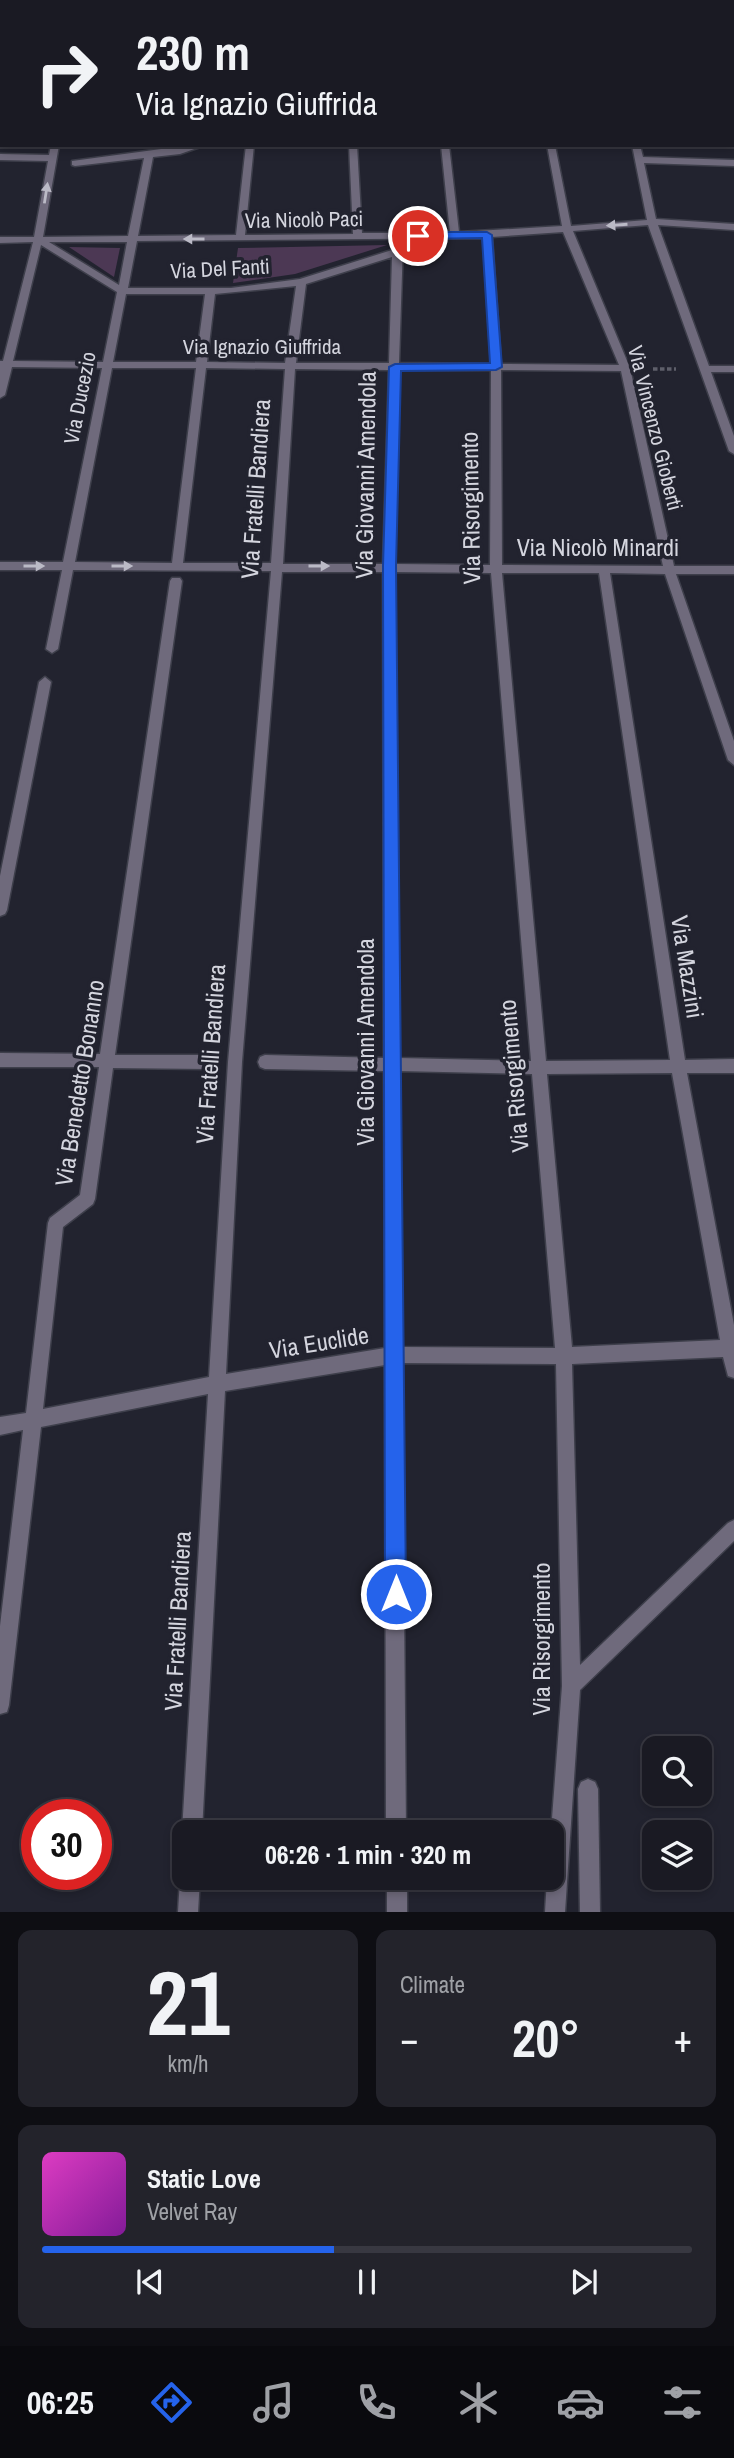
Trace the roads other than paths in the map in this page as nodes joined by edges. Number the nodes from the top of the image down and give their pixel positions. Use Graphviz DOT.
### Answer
graph roads {
  1 [pos="55,147"];
  2 [pos="190,147"];
  3 [pos="250,147"];
  4 [pos="353,147"];
  5 [pos="445,147"];
  6 [pos="551,147"];
  7 [pos="636,147"];
  8 [pos="149,154"];
  9 [pos="0,157"];
  10 [pos="52,158"];
  11 [pos="639,160"];
  12 [pos="75,163"];
  13 [pos="734,163"];
  14 [pos="652,222"];
  15 [pos="734,227"];
  16 [pos="567,229"];
  17 [pos="455,235"];
  18 [pos="487,235"];
  19 [pos="399,236"];
  20 [pos="358,237"];
  21 [pos="240,239"];
  22 [pos="0,240"];
  23 [pos="38,240"];
  24 [pos="132,240"];
  25 [pos="397,252"];
  26 [pos="301,282"];
  27 [pos="122,291"];
  28 [pos="210,291"];
  29 [pos="4,364"];
  30 [pos="108,365"];
  31 [pos="199,366"];
  32 [pos="290,366"];
  33 [pos="395,367"];
  34 [pos="496,367"];
  35 [pos="625,369"];
  36 [pos="705,369"];
  37 [pos="734,369"];
  38 [pos="0,395"];
  39 [pos="734,451"];
  40 [pos="0,566"];
  41 [pos="68,566"];
  42 [pos="277,566"];
  43 [pos="389,566"];
  44 [pos="496,568"];
  45 [pos="604,569"];
  46 [pos="669,569"];
  47 [pos="734,570"];
  48 [pos="177,574"];
  49 [pos="52,649"];
  50 [pos="45,682"];
  51 [pos="734,761"];
  52 [pos="0,910"];
  53 [pos="0,1060"];
  54 [pos="107,1061"];
  55 [pos="206,1062"];
  56 [pos="265,1062"];
  57 [pos="392,1064"];
  58 [pos="678,1065"];
  59 [pos="734,1066"];
  60 [pos="539,1068"];
  61 [pos="733,1347"];
  62 [pos="395,1355"];
  63 [pos="564,1356"];
  64 [pos="734,1370"];
  65 [pos="217,1384"];
  66 [pos="33,1420"];
  67 [pos="0,1426"];
  68 [pos="734,1529"];
  69 [pos="571,1686"];
  70 [pos="0,1704"];
  71 [pos="588,1789"];
  72 [pos="193,1820"];
  73 [pos="397,1820"];
  74 [pos="189,1890"];
  75 [pos="397,1890"];
  76 [pos="188,1912"];
  77 [pos="397,1912"];
  78 [pos="555,1912"];
  79 [pos="590,1912"];
  1 -- 10 [label="street"];
  2 -- 8 [label="street"];
  3 -- 21 [label="street"];
  4 -- 20 [label="street"];
  5 -- 17 [label="street"];
  6 -- 16 [label="street, Via Vincenzo Gioberti"];
  7 -- 11 [label="street"];
  8 -- 12 [label="street"];
  8 -- 24 [label="street, Via Ducezio"];
  9 -- 10 [label="street"];
  23 -- 10 [label="street, one-way"];
  11 -- 13 [label="street"];
  11 -- 14 [label="street"];
  14 -- 15 [label="street, Via Nicolò Paci"];
  14 -- 16 [label="street, Via Nicolò Paci, one-way"];
  14 -- 36 [label="street"];
  16 -- 18 [label="street, Via Nicolò Paci"];
  16 -- 35 [label="street, Via Vincenzo Gioberti"];
  17 -- 18 [label="street, Via Nicolò Paci"];
  17 -- 19 [label="street, Via Nicolò Paci"];
  18 -- 34 [label="street, Via Risorgimento"];
  19 -- 20 [label="street, Via Nicolò Paci"];
  19 -- 25 [label="street"];
  20 -- 21 [label="street, Via Nicolò Paci"];
  21 -- 24 [label="street, Via Nicolò Paci, one-way"];
  22 -- 23 [label="street, Via Nicolò Paci"];
  23 -- 24 [label="street, Via Nicolò Paci"];
  23 -- 27 [label="street"];
  23 -- 29 [label="street"];
  24 -- 27 [label="street, Via Ducezio"];
  25 -- 26 [label="street, Via Del Fanti"];
  25 -- 33 [label="street, Via Giovanni Amendola"];
  26 -- 28 [label="street, Via Del Fanti"];
  26 -- 32 [label="street, Via Fratelli Bandiera"];
  27 -- 28 [label="street, Via Del Fanti"];
  27 -- 30 [label="street, Via Ducezio"];
  28 -- 31 [label="street, Via Benedetto Bonanno"];
  29 -- 30 [label="street, Via Ignazio Giuffrida"];
  29 -- 38 [label="street"];
  30 -- 31 [label="street, Via Ignazio Giuffrida"];
  30 -- 41 [label="street, Via Ducezio"];
  31 -- 32 [label="street, Via Ignazio Giuffrida"];
  31 -- 48 [label="street, Via Benedetto Bonanno"];
  32 -- 33 [label="street, Via Ignazio Giuffrida"];
  32 -- 42 [label="street, Via Fratelli Bandiera"];
  33 -- 34 [label="street, Via Ignazio Giuffrida"];
  33 -- 43 [label="street, Via Giovanni Amendola"];
  34 -- 35 [label="street, Via Ignazio Giuffrida"];
  34 -- 44 [label="street, Via Risorgimento"];
  35 -- 46 [label="street, Via Vincenzo Gioberti"];
  36 -- 37 [label="street"];
  36 -- 39 [label="street"];
  40 -- 41 [label="street, Via Nicolò Minardi, one-way"];
  41 -- 48 [label="street, Via Nicolò Minardi, one-way"];
  41 -- 49 [label="street, Via Ducezio"];
  42 -- 43 [label="street, Via Nicolò Minardi, one-way"];
  42 -- 48 [label="street, Via Nicolò Minardi"];
  42 -- 65 [label="street, Via Fratelli Bandiera"];
  43 -- 44 [label="street, Via Nicolò Minardi"];
  43 -- 57 [label="street, Via Giovanni Amendola"];
  44 -- 45 [label="street, Via Nicolò Minardi"];
  44 -- 60 [label="street, Via Risorgimento"];
  45 -- 46 [label="street, Via Nicolò Minardi"];
  45 -- 58 [label="street, Via Mazzini"];
  46 -- 47 [label="street, Via Nicolò Minardi"];
  46 -- 51 [label="street, Via Vincenzo Gioberti"];
  48 -- 54 [label="street, Via Benedetto Bonanno"];
  50 -- 52 [label="street"];
  53 -- 54 [label="street"];
  54 -- 55 [label="street"];
  54 -- 66 [label="street, Via Benedetto Bonanno"];
  56 -- 57 [label="street"];
  57 -- 60 [label="street"];
  57 -- 62 [label="street, Via Giovanni Amendola"];
  58 -- 59 [label="street"];
  58 -- 60 [label="street"];
  58 -- 61 [label="street, Via Mazzini"];
  60 -- 63 [label="street, Via Risorgimento"];
  61 -- 63 [label="street, Via Euclide"];
  61 -- 64 [label="street, Via Mazzini"];
  62 -- 63 [label="street, Via Euclide"];
  62 -- 65 [label="street, Via Euclide"];
  62 -- 73 [label="street, Via Giovanni Amendola"];
  63 -- 69 [label="street, Via Risorgimento"];
  65 -- 66 [label="street, Via Euclide"];
  65 -- 72 [label="street, Via Fratelli Bandiera"];
  66 -- 67 [label="street, Via Euclide"];
  66 -- 70 [label="street, Via Benedetto Bonanno"];
  68 -- 69 [label="street"];
  69 -- 78 [label="street, Via Risorgimento"];
  71 -- 79 [label="street"];
  74 -- 76 [label="street"];
  75 -- 77 [label="street"];
}
